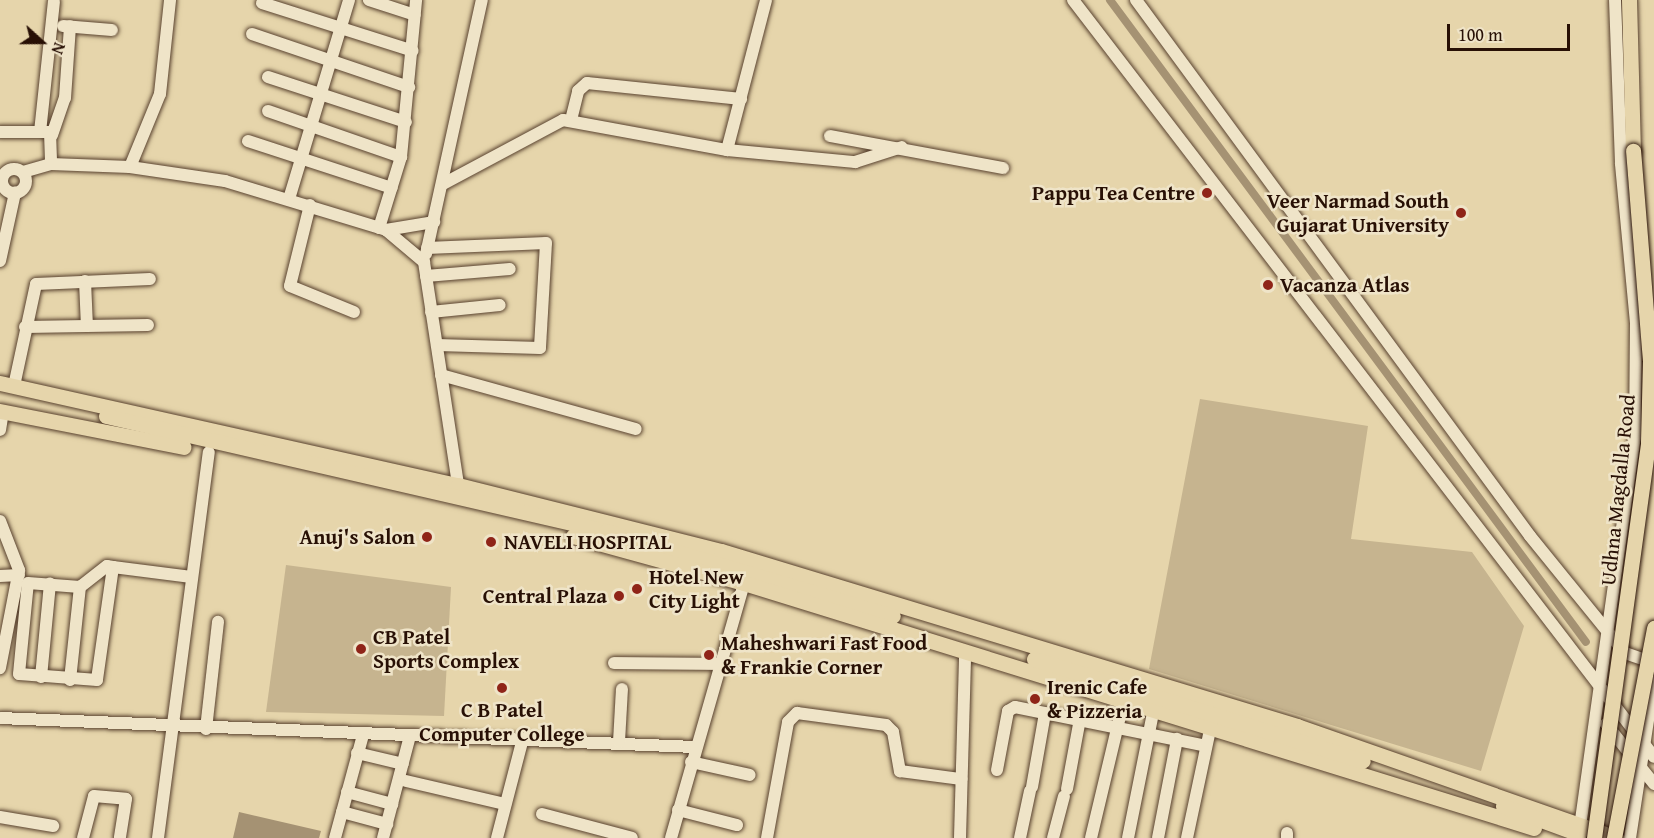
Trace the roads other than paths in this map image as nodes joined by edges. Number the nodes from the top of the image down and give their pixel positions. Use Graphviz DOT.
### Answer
graph roads {
  1 [pos="170,0"];
  2 [pos="349,0"];
  3 [pos="369,0"];
  4 [pos="416,0"];
  5 [pos="482,0"];
  6 [pos="766,0"];
  7 [pos="1073,0"];
  8 [pos="1136,0"];
  9 [pos="1615,0"];
  10 [pos="1629,0"];
  11 [pos="54,2"];
  12 [pos="262,3"];
  13 [pos="415,15"];
  14 [pos="52,25"];
  15 [pos="70,26"];
  16 [pos="341,27"];
  17 [pos="112,30"];
  18 [pos="252,34"];
  19 [pos="413,51"];
  20 [pos="331,61"];
  21 [pos="268,78"];
  22 [pos="409,87"];
  23 [pos="320,94"];
  24 [pos="741,99"];
  25 [pos="268,111"];
  26 [pos="571,120"];
  27 [pos="406,122"];
  28 [pos="310,125"];
  29 [pos="0,132"];
  30 [pos="46,133"];
  31 [pos="830,136"];
  32 [pos="248,141"];
  33 [pos="902,147"];
  34 [pos="727,150"];
  35 [pos="401,158"];
  36 [pos="300,159"];
  37 [pos="51,164"];
  38 [pos="130,168"];
  39 [pos="1003,168"];
  40 [pos="4,170"];
  41 [pos="23,172"];
  42 [pos="443,184"];
  43 [pos="392,188"];
  44 [pos="15,193"];
  45 [pos="289,199"];
  46 [pos="310,206"];
  47 [pos="434,222"];
  48 [pos="382,229"];
  49 [pos="3,242"];
  50 [pos="427,248"];
  51 [pos="0,261"];
  52 [pos="424,262"];
  53 [pos="510,269"];
  54 [pos="426,276"];
  55 [pos="150,279"];
  56 [pos="85,281"];
  57 [pos="500,305"];
  58 [pos="354,312"];
  59 [pos="431,312"];
  60 [pos="148,325"];
  61 [pos="87,326"];
  62 [pos="25,327"];
  63 [pos="437,345"];
  64 [pos="441,375"];
  65 [pos="7,385"];
  66 [pos="0,394"];
  67 [pos="1,409"];
  68 [pos="135,426"];
  69 [pos="636,429"];
  70 [pos="0,430"];
  71 [pos="209,452"];
  72 [pos="458,485"];
  73 [pos="0,521"];
  74 [pos="113,567"];
  75 [pos="747,574"];
  76 [pos="19,575"];
  77 [pos="0,576"];
  78 [pos="191,576"];
  79 [pos="50,583"];
  80 [pos="80,587"];
  81 [pos="218,622"];
  82 [pos="1654,628"];
  83 [pos="1609,635"];
  84 [pos="965,654"];
  85 [pos="1637,658"];
  86 [pos="614,663"];
  87 [pos="1654,663"];
  88 [pos="720,664"];
  89 [pos="0,668"];
  90 [pos="41,677"];
  91 [pos="70,680"];
  92 [pos="1654,684"];
  93 [pos="622,689"];
  94 [pos="1602,689"];
  95 [pos="1123,704"];
  96 [pos="1153,712"];
  97 [pos="1045,713"];
  98 [pos="1599,715"];
  99 [pos="0,718"];
  100 [pos="1080,719"];
  101 [pos="1119,725"];
  102 [pos="171,728"];
  103 [pos="206,729"];
  104 [pos="1210,730"];
  105 [pos="1149,732"];
  106 [pos="363,735"];
  107 [pos="410,736"];
  108 [pos="523,738"];
  109 [pos="1177,739"];
  110 [pos="619,741"];
  111 [pos="1643,742"];
  112 [pos="1206,746"];
  113 [pos="694,747"];
  114 [pos="357,753"];
  115 [pos="1654,756"];
  116 [pos="691,762"];
  117 [pos="403,764"];
  118 [pos="1641,767"];
  119 [pos="997,770"];
  120 [pos="750,775"];
  121 [pos="961,779"];
  122 [pos="406,781"];
  123 [pos="1654,784"];
  124 [pos="347,792"];
  125 [pos="392,804"];
  126 [pos="505,804"];
  127 [pos="678,810"];
  128 [pos="342,812"];
  129 [pos="542,814"];
  130 [pos="0,817"];
  131 [pos="387,824"];
  132 [pos="53,825"];
  133 [pos="737,825"];
  134 [pos="1583,833"];
  135 [pos="83,838"];
  136 [pos="120,838"];
  137 [pos="158,838"];
  138 [pos="335,838"];
  139 [pos="383,838"];
  140 [pos="497,838"];
  141 [pos="632,838"];
  142 [pos="670,838"];
  143 [pos="767,838"];
  144 [pos="960,838"];
  145 [pos="1020,838"];
  146 [pos="1053,838"];
  147 [pos="1091,838"];
  148 [pos="1128,838"];
  149 [pos="1158,838"];
  150 [pos="1187,838"];
  151 [pos="1562,838"];
  152 [pos="1615,838"];
  153 [pos="1630,838"];
  1 -- 38 [label="street"];
  2 -- 16 [label="street"];
  3 -- 13 [label="street"];
  4 -- 13 [label="street"];
  5 -- 42 [label="street"];
  6 -- 24 [label="street"];
  7 -- 94 [label="street"];
  8 -- 83 [label="street"];
  9 -- 83 [label="street"];
  10 -- 134 [label="main road, Udhna Magdalla Road, bridge"];
  11 -- 14 [label="street"];
  12 -- 16 [label="street"];
  13 -- 19 [label="street"];
  14 -- 15 [label="street"];
  14 -- 30 [label="street"];
  15 -- 17 [label="street"];
  15 -- 30 [label="street"];
  16 -- 19 [label="street"];
  16 -- 20 [label="street"];
  18 -- 20 [label="street"];
  19 -- 22 [label="street"];
  20 -- 22 [label="street"];
  20 -- 23 [label="street"];
  21 -- 23 [label="street"];
  22 -- 27 [label="street"];
  23 -- 27 [label="street"];
  23 -- 28 [label="street"];
  24 -- 26 [label="street"];
  24 -- 34 [label="street"];
  25 -- 28 [label="street"];
  26 -- 34 [label="street"];
  26 -- 42 [label="street"];
  27 -- 35 [label="street"];
  28 -- 35 [label="street"];
  28 -- 36 [label="street"];
  29 -- 30 [label="street"];
  30 -- 37 [label="street"];
  31 -- 33 [label="street"];
  32 -- 36 [label="street"];
  33 -- 34 [label="street"];
  33 -- 39 [label="street"];
  35 -- 43 [label="street"];
  36 -- 43 [label="street"];
  36 -- 45 [label="street"];
  37 -- 38 [label="street"];
  37 -- 41 [label="street"];
  38 -- 45 [label="street"];
  40 -- 41 [label="street"];
  40 -- 44 [label="street"];
  41 -- 44 [label="street"];
  42 -- 47 [label="street"];
  43 -- 48 [label="street"];
  44 -- 49 [label="street"];
  45 -- 46 [label="street"];
  46 -- 48 [label="street"];
  46 -- 58 [label="street"];
  47 -- 48 [label="street"];
  47 -- 50 [label="street"];
  48 -- 52 [label="street"];
  49 -- 51 [label="street"];
  50 -- 52 [label="street"];
  50 -- 63 [label="street"];
  52 -- 54 [label="street"];
  53 -- 54 [label="street"];
  54 -- 59 [label="street"];
  55 -- 56 [label="street"];
  56 -- 61 [label="street"];
  56 -- 62 [label="street"];
  57 -- 59 [label="street"];
  59 -- 63 [label="street"];
  60 -- 61 [label="street"];
  61 -- 62 [label="street"];
  62 -- 65 [label="street"];
  63 -- 64 [label="street"];
  64 -- 69 [label="street"];
  64 -- 72 [label="street"];
  65 -- 72 [label="main road"];
  66 -- 68 [label="main road"];
  67 -- 68 [label="main road"];
  67 -- 70 [label="street"];
  67 -- 71 [label="main road"];
  68 -- 75 [label="main road"];
  71 -- 75 [label="main road"];
  71 -- 78 [label="street"];
  72 -- 75 [label="main road"];
  73 -- 76 [label="street"];
  74 -- 78 [label="street"];
  74 -- 80 [label="street"];
  74 -- 91 [label="street"];
  75 -- 84 [label="main road"];
  75 -- 88 [label="street"];
  75 -- 134 [label="main road"];
  75 -- 134 [label="main road"];
  76 -- 77 [label="street"];
  76 -- 89 [label="street"];
  78 -- 102 [label="street"];
  79 -- 80 [label="street"];
  79 -- 90 [label="street"];
  79 -- 90 [label="street"];
  80 -- 91 [label="street"];
  81 -- 103 [label="street"];
  82 -- 152 [label="main road, bridge"];
  83 -- 85 [label="street"];
  83 -- 94 [label="street"];
  84 -- 95 [label="main road"];
  84 -- 121 [label="street"];
  85 -- 87 [label="street"];
  85 -- 92 [label="street"];
  86 -- 88 [label="street"];
  88 -- 113 [label="street"];
  90 -- 91 [label="street"];
  92 -- 111 [label="street"];
  93 -- 110 [label="street"];
  94 -- 98 [label="street"];
  94 -- 111 [label="street"];
  95 -- 96 [label="main road"];
  95 -- 101 [label="street"];
  96 -- 104 [label="main road"];
  96 -- 105 [label="street"];
  97 -- 100 [label="street"];
  97 -- 119 [label="street"];
  97 -- 145 [label="street"];
  98 -- 118 [label="street"];
  98 -- 134 [label="street"];
  99 -- 102 [label="street"];
  100 -- 101 [label="street"];
  100 -- 146 [label="street"];
  101 -- 105 [label="street"];
  101 -- 147 [label="street"];
  102 -- 103 [label="street"];
  102 -- 137 [label="street"];
  103 -- 106 [label="street"];
  104 -- 112 [label="street"];
  104 -- 151 [label="main road"];
  105 -- 109 [label="street"];
  105 -- 148 [label="street"];
  106 -- 107 [label="street"];
  106 -- 114 [label="street"];
  107 -- 108 [label="street"];
  107 -- 117 [label="street"];
  108 -- 110 [label="street"];
  108 -- 126 [label="street"];
  109 -- 112 [label="street"];
  109 -- 149 [label="street"];
  110 -- 113 [label="street"];
  111 -- 115 [label="street"];
  111 -- 118 [label="street"];
  112 -- 150 [label="street"];
  113 -- 116 [label="street"];
  114 -- 117 [label="street"];
  114 -- 124 [label="street"];
  116 -- 120 [label="street"];
  116 -- 127 [label="street"];
  117 -- 125 [label="street"];
  118 -- 123 [label="street"];
  118 -- 153 [label="street"];
  121 -- 143 [label="street"];
  121 -- 144 [label="street"];
  122 -- 126 [label="street"];
  124 -- 125 [label="street"];
  124 -- 128 [label="street"];
  125 -- 131 [label="street"];
  126 -- 140 [label="street"];
  127 -- 133 [label="street"];
  127 -- 142 [label="street"];
  128 -- 131 [label="street"];
  128 -- 138 [label="street"];
  129 -- 141 [label="street"];
  130 -- 132 [label="street"];
  131 -- 139 [label="street"];
  134 -- 152 [label="main road"];
  135 -- 136 [label="street"];
}
